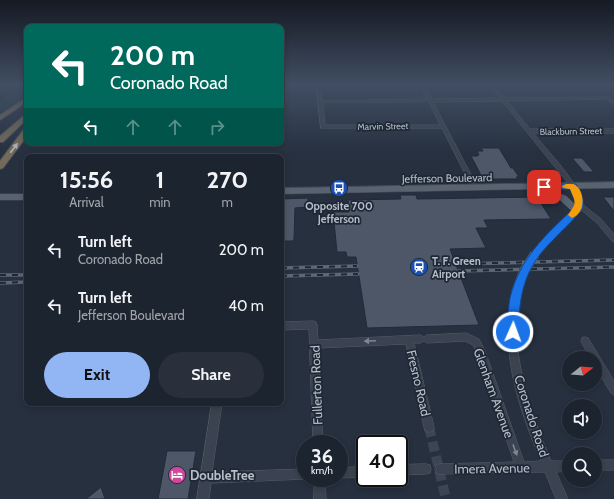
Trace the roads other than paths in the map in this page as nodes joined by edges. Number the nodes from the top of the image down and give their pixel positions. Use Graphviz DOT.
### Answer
graph roads {
  1 [pos="16,107"];
  2 [pos="321,107"];
  3 [pos="434,107"];
  4 [pos="509,107"];
  5 [pos="24,112"];
  6 [pos="0,118"];
  7 [pos="24,118"];
  8 [pos="444,126"];
  9 [pos="614,130"];
  10 [pos="528,131"];
  11 [pos="0,133"];
  12 [pos="24,135"];
  13 [pos="0,140"];
  14 [pos="0,166"];
  15 [pos="614,185"];
  16 [pos="573,186"];
  17 [pos="530,187"];
  18 [pos="475,188"];
  19 [pos="284,191"];
  20 [pos="0,197"];
  21 [pos="24,197"];
  22 [pos="578,208"];
  23 [pos="614,239"];
  24 [pos="284,326"];
  25 [pos="409,340"];
  26 [pos="585,341"];
  27 [pos="314,344"];
  28 [pos="591,351"];
  29 [pos="602,370"];
  30 [pos="614,390"];
  31 [pos="217,406"];
  32 [pos="429,427"];
  33 [pos="318,435"];
  34 [pos="602,465"];
  35 [pos="614,465"];
  36 [pos="548,466"];
  37 [pos="562,466"];
  38 [pos="521,468"];
  39 [pos="426,469"];
  40 [pos="440,469"];
  41 [pos="408,470"];
  42 [pos="296,474"];
  43 [pos="206,478"];
  44 [pos="320,487"];
  45 [pos="203,499"];
  46 [pos="320,499"];
  47 [pos="562,499"];
  1 -- 6 [label="highway"];
  2 -- 8 [label="street, Marvin Street"];
  3 -- 8 [label="street"];
  4 -- 10 [label="street"];
  5 -- 11 [label="highway"];
  7 -- 13 [label="highway"];
  8 -- 18 [label="street"];
  9 -- 10 [label="street, Blackburn Street"];
  10 -- 16 [label="street"];
  14 -- 12 [label="highway, one-way"];
  15 -- 16 [label="main road, Jefferson Boulevard"];
  16 -- 17 [label="main road, Jefferson Boulevard"];
  16 -- 22 [label="street"];
  17 -- 18 [label="main road, Jefferson Boulevard"];
  17 -- 22 [label="main road"];
  18 -- 19 [label="main road, Jefferson Boulevard"];
  20 -- 21 [label="main road"];
  22 -- 23 [label="street"];
  22 -- 36 [label="street, Coronado Road, bridge"];
  24 -- 27 [label="street, Fullerton Road"];
  25 -- 27 [label="street, Glenham Avenue, one-way"];
  25 -- 32 [label="street, Fresno Road"];
  25 -- 38 [label="street, Glenham Avenue, one-way"];
  26 -- 28 [label="street"];
  27 -- 33 [label="street, Fullerton Road"];
  29 -- 30 [label="street"];
  31 -- 43 [label="street"];
  34 -- 35 [label="street"];
  36 -- 37 [label="street, Imera Avenue"];
  36 -- 38 [label="street, Imera Avenue"];
  36 -- 47 [label="street, Coronado Road"];
  38 -- 40 [label="street, Imera Avenue"];
  39 -- 41 [label="street"];
  42 -- 43 [label="street"];
  43 -- 45 [label="street"];
  44 -- 46 [label="street"];
}
